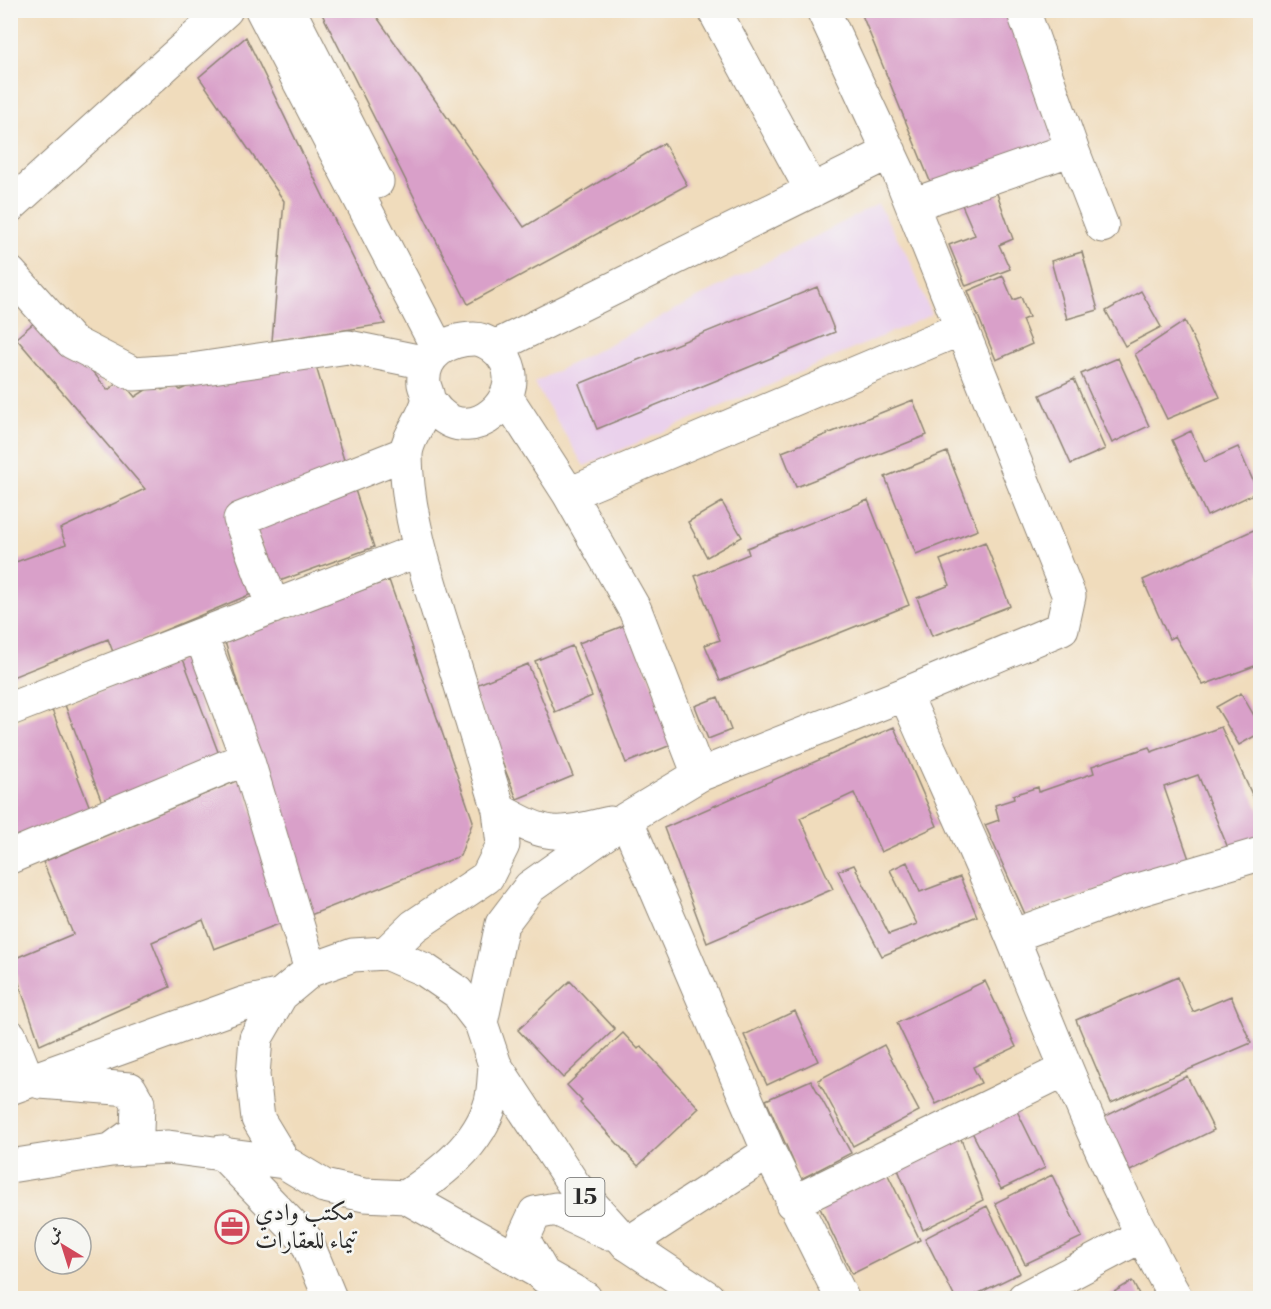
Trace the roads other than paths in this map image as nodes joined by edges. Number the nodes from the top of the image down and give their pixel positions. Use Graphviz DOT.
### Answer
graph roads {
  1 [pos="226,10"];
  2 [pos="262,10"];
  3 [pos="290,10"];
  4 [pos="714,10"];
  5 [pos="823,10"];
  6 [pos="1023,10"];
  7 [pos="1072,149"];
  8 [pos="895,163"];
  9 [pos="812,190"];
  10 [pos="912,205"];
  11 [pos="10,206"];
  12 [pos="1102,226"];
  13 [pos="10,273"];
  14 [pos="960,328"];
  15 [pos="441,350"];
  16 [pos="500,354"];
  17 [pos="507,398"];
  18 [pos="428,400"];
  19 [pos="406,453"];
  20 [pos="569,494"];
  21 [pos="419,550"];
  22 [pos="273,607"];
  23 [pos="201,636"];
  24 [pos="905,694"];
  25 [pos="10,709"];
  26 [pos="247,758"];
  27 [pos="699,775"];
  28 [pos="499,810"];
  29 [pos="626,819"];
  30 [pos="1260,854"];
  31 [pos="10,857"];
  32 [pos="1012,936"];
  33 [pos="386,953"];
  34 [pos="311,970"];
  35 [pos="281,995"];
  36 [pos="481,1023"];
  37 [pos="10,1036"];
  38 [pos="495,1065"];
  39 [pos="1066,1069"];
  40 [pos="19,1085"];
  41 [pos="111,1150"];
  42 [pos="221,1152"];
  43 [pos="769,1152"];
  44 [pos="284,1162"];
  45 [pos="10,1166"];
  46 [pos="406,1197"];
  47 [pos="792,1203"];
  48 [pos="1141,1236"];
  49 [pos="627,1244"];
  50 [pos="545,1277"];
  51 [pos="330,1299"];
  52 [pos="585,1299"];
  53 [pos="708,1299"];
  54 [pos="842,1299"];
  55 [pos="1024,1299"];
  56 [pos="1176,1299"];
  1 -- 11 [label="main road"];
  2 -- 15 [label="main road"];
  3 -- 15 [label="main road"];
  4 -- 9 [label="main road"];
  5 -- 8 [label="main road"];
  6 -- 7 [label="main road"];
  7 -- 10 [label="main road"];
  7 -- 12 [label="main road"];
  8 -- 9 [label="main road"];
  8 -- 10 [label="main road"];
  8 -- 16 [label="main road"];
  9 -- 16 [label="main road"];
  10 -- 14 [label="main road"];
  13 -- 15 [label="main road"];
  14 -- 20 [label="main road"];
  14 -- 24 [label="main road"];
  15 -- 16 [label="main road"];
  15 -- 18 [label="main road"];
  16 -- 17 [label="main road"];
  17 -- 18 [label="main road"];
  17 -- 20 [label="main road"];
  18 -- 19 [label="main road"];
  19 -- 21 [label="main road"];
  19 -- 22 [label="main road"];
  20 -- 27 [label="main road"];
  21 -- 22 [label="main road"];
  21 -- 28 [label="main road"];
  22 -- 23 [label="main road"];
  23 -- 25 [label="main road"];
  23 -- 26 [label="main road"];
  24 -- 27 [label="main road"];
  24 -- 32 [label="main road"];
  26 -- 31 [label="main road"];
  26 -- 34 [label="main road"];
  27 -- 29 [label="main road"];
  28 -- 29 [label="main road"];
  28 -- 33 [label="main road"];
  29 -- 36 [label="main road"];
  29 -- 43 [label="main road"];
  30 -- 32 [label="main road"];
  32 -- 39 [label="main road"];
  33 -- 34 [label="main road, 15"];
  33 -- 36 [label="main road, 15"];
  34 -- 35 [label="main road, 15"];
  35 -- 40 [label="main road, 15"];
  35 -- 44 [label="main road"];
  36 -- 38 [label="main road, 15"];
  37 -- 40 [label="main road"];
  38 -- 46 [label="main road"];
  38 -- 49 [label="main road, 15"];
  39 -- 47 [label="main road"];
  39 -- 48 [label="main road"];
  40 -- 41 [label="main road"];
  41 -- 42 [label="main road"];
  41 -- 45 [label="main road"];
  42 -- 44 [label="main road"];
  42 -- 51 [label="main road"];
  43 -- 47 [label="main road"];
  43 -- 49 [label="main road"];
  44 -- 46 [label="main road"];
  46 -- 50 [label="main road"];
  47 -- 54 [label="main road"];
  48 -- 55 [label="main road"];
  48 -- 56 [label="main road"];
  49 -- 50 [label="main road"];
  49 -- 53 [label="main road, 15"];
  50 -- 52 [label="main road"];
}
